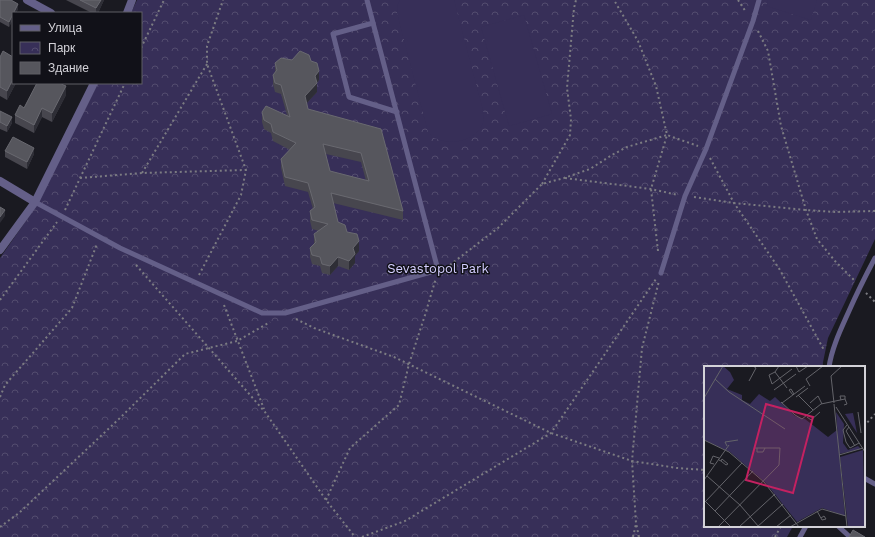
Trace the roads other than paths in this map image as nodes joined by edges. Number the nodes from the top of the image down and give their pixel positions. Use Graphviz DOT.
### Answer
graph roads {
  1 [pos="27,0"];
  2 [pos="132,0"];
  3 [pos="367,0"];
  4 [pos="759,0"];
  5 [pos="49,12"];
  6 [pos="127,12"];
  7 [pos="373,22"];
  8 [pos="94,84"];
  9 [pos="397,112"];
  10 [pos="0,181"];
  11 [pos="35,202"];
  12 [pos="0,250"];
  13 [pos="875,258"];
  14 [pos="661,273"];
  15 [pos="829,366"];
  16 [pos="865,479"];
  17 [pos="875,484"];
  18 [pos="805,527"];
  19 [pos="839,527"];
  20 [pos="800,537"];
  21 [pos="850,537"];
  1 -- 5 [label="street"];
  2 -- 6 [label="street"];
  3 -- 7 [label="lane"];
  4 -- 14 [label="lane"];
  7 -- 9 [label="lane"];
  7 -- 9 [label="lane"];
  8 -- 11 [label="street"];
  9 -- 11 [label="lane"];
  10 -- 11 [label="street"];
  11 -- 12 [label="street"];
  13 -- 15 [label="lane"];
  16 -- 17 [label="lane"];
  18 -- 20 [label="lane"];
  19 -- 21 [label="lane"];
}
